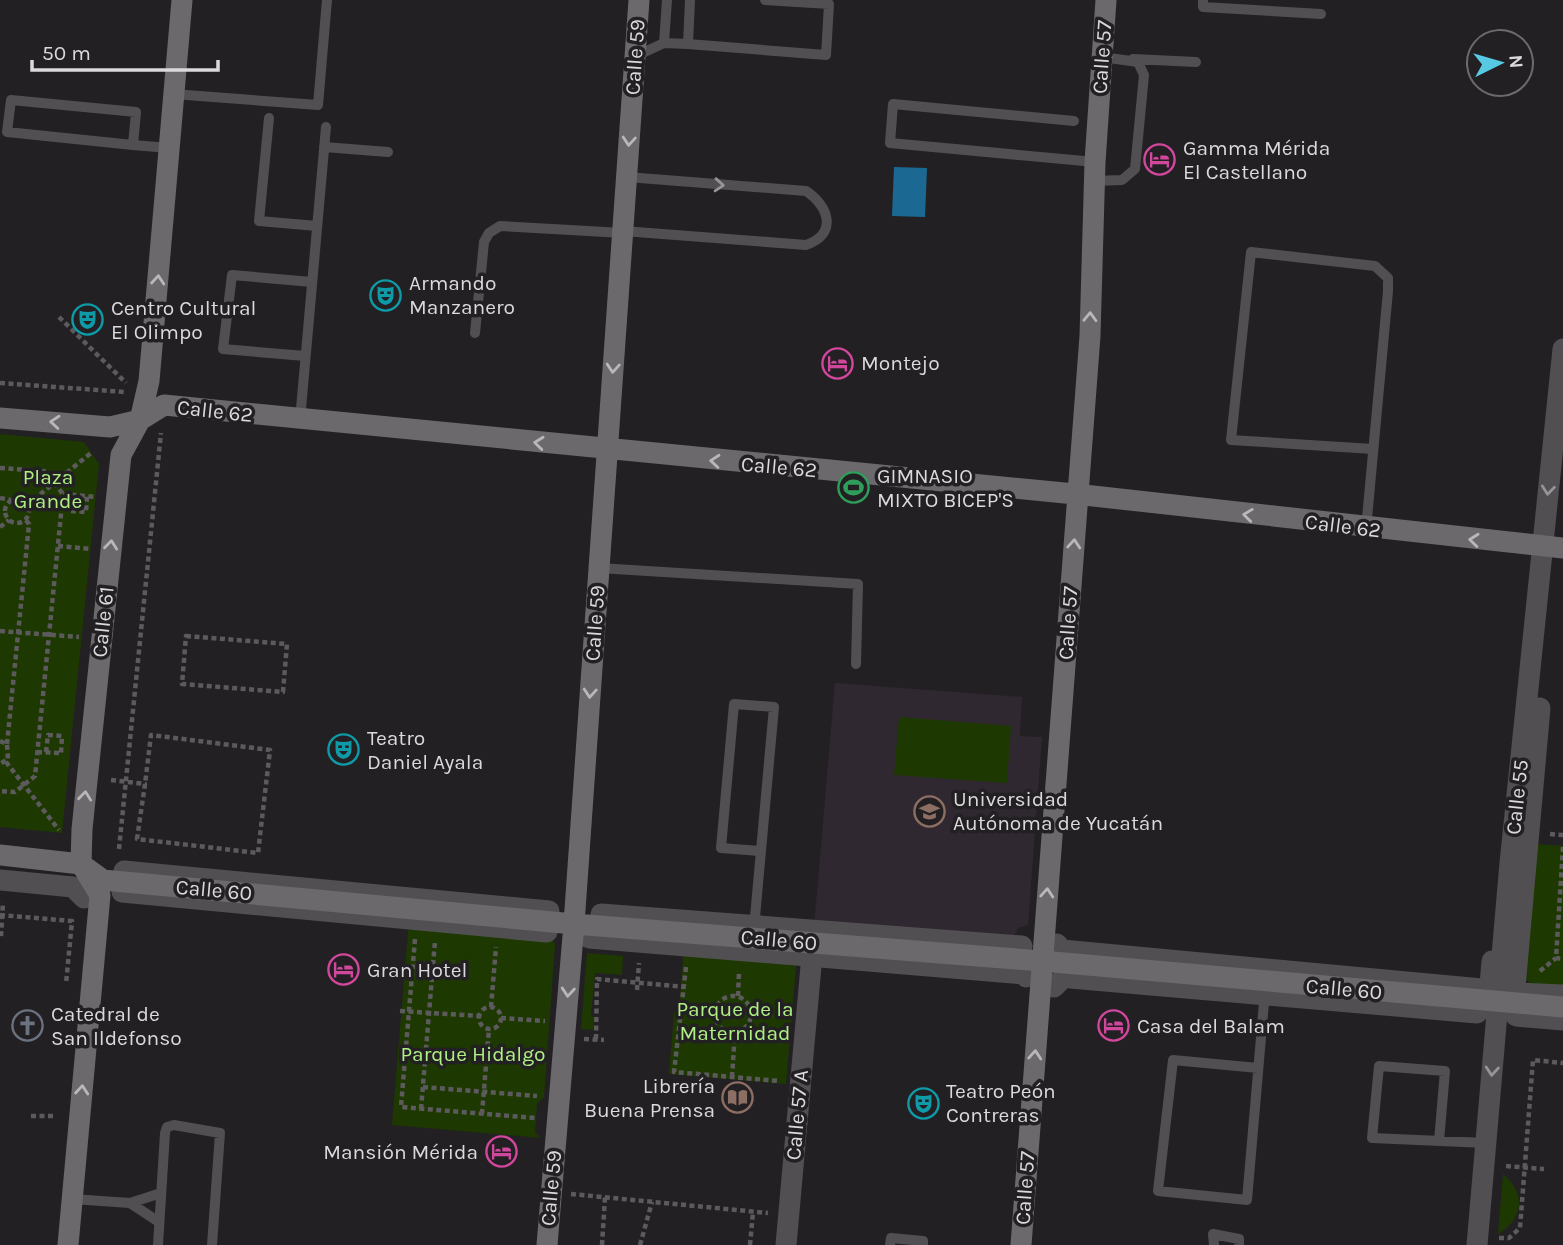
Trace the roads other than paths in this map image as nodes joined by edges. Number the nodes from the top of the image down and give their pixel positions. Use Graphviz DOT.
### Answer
graph roads {
  1 [pos="181,0"];
  2 [pos="327,0"];
  3 [pos="639,0"];
  4 [pos="667,0"];
  5 [pos="690,0"];
  6 [pos="765,0"];
  7 [pos="1106,0"];
  8 [pos="1203,0"];
  9 [pos="1321,14"];
  10 [pos="664,43"];
  11 [pos="688,44"];
  12 [pos="635,56"];
  13 [pos="1102,57"];
  14 [pos="1130,59"];
  15 [pos="1196,62"];
  16 [pos="173,94"];
  17 [pos="269,118"];
  18 [pos="1074,121"];
  19 [pos="326,127"];
  20 [pos="133,145"];
  21 [pos="324,147"];
  22 [pos="169,148"];
  23 [pos="388,152"];
  24 [pos="1095,172"];
  25 [pos="626,177"];
  26 [pos="317,226"];
  27 [pos="623,232"];
  28 [pos="312,282"];
  29 [pos="475,333"];
  30 [pos="1563,349"];
  31 [pos="305,356"];
  32 [pos="0,418"];
  33 [pos="140,420"];
  34 [pos="300,420"];
  35 [pos="1373,449"];
  36 [pos="607,451"];
  37 [pos="1075,494"];
  38 [pos="1366,529"];
  39 [pos="1552,547"];
  40 [pos="599,568"];
  41 [pos="1552,575"];
  42 [pos="1530,576"];
  43 [pos="856,664"];
  44 [pos="760,850"];
  45 [pos="0,855"];
  46 [pos="122,861"];
  47 [pos="81,864"];
  48 [pos="3,880"];
  49 [pos="122,892"];
  50 [pos="84,898"];
  51 [pos="549,911"];
  52 [pos="601,914"];
  53 [pos="581,931"];
  54 [pos="547,932"];
  55 [pos="754,932"];
  56 [pos="1057,944"];
  57 [pos="1022,946"];
  58 [pos="812,949"];
  59 [pos="1042,961"];
  60 [pos="1026,977"];
  61 [pos="1054,987"];
  62 [pos="1265,988"];
  63 [pos="1563,995"];
  64 [pos="1499,1003"];
  65 [pos="1563,1007"];
  66 [pos="1477,1013"];
  67 [pos="1516,1016"];
  68 [pos="1563,1020"];
  69 [pos="1258,1068"];
  70 [pos="1439,1142"];
  71 [pos="1486,1143"];
  72 [pos="162,1193"];
  73 [pos="72,1199"];
  74 [pos="130,1203"];
  75 [pos="159,1222"];
  76 [pos="1485,1241"];
  77 [pos="68,1245"];
  78 [pos="158,1245"];
  79 [pos="212,1245"];
  80 [pos="547,1245"];
  81 [pos="786,1245"];
  82 [pos="890,1245"];
  83 [pos="923,1245"];
  84 [pos="1021,1245"];
  85 [pos="1214,1245"];
  86 [pos="1239,1245"];
  1 -- 16 [label="main road, Calle 61"];
  2 -- 16 [label="lane"];
  3 -- 12 [label="main road, Calle 59"];
  4 -- 10 [label="lane"];
  5 -- 11 [label="lane"];
  6 -- 11 [label="lane"];
  7 -- 13 [label="main road, Calle 57"];
  8 -- 9 [label="lane"];
  10 -- 11 [label="lane"];
  10 -- 12 [label="lane"];
  12 -- 25 [label="main road, Calle 59, one-way"];
  13 -- 14 [label="lane"];
  13 -- 24 [label="main road, Calle 57"];
  14 -- 15 [label="lane"];
  14 -- 24 [label="lane"];
  16 -- 22 [label="main road, Calle 61"];
  17 -- 26 [label="lane"];
  18 -- 24 [label="lane"];
  19 -- 21 [label="lane"];
  20 -- 20 [label="lane"];
  20 -- 22 [label="lane"];
  21 -- 23 [label="lane"];
  21 -- 26 [label="lane"];
  33 -- 22 [label="main road, Calle 61, one-way"];
  37 -- 24 [label="main road, Calle 57, one-way"];
  25 -- 27 [label="main road, Calle 59"];
  25 -- 27 [label="lane, one-way"];
  26 -- 28 [label="lane"];
  27 -- 29 [label="lane"];
  27 -- 36 [label="main road, Calle 59, one-way"];
  28 -- 31 [label="lane"];
  28 -- 31 [label="lane"];
  30 -- 39 [label="street, Calle 55, one-way"];
  31 -- 34 [label="lane"];
  33 -- 32 [label="main road, Calle 62, one-way"];
  33 -- 34 [label="main road, Calle 62"];
  47 -- 33 [label="main road, Calle 61, one-way"];
  36 -- 34 [label="main road, Calle 62, one-way"];
  35 -- 35 [label="lane"];
  35 -- 38 [label="lane"];
  37 -- 36 [label="main road, Calle 62, one-way"];
  36 -- 40 [label="main road, Calle 59"];
  38 -- 37 [label="main road, Calle 62, one-way"];
  59 -- 37 [label="main road, Calle 57, one-way"];
  39 -- 38 [label="main road, Calle 62, one-way"];
  39 -- 64 [label="street, Calle 55"];
  40 -- 43 [label="lane"];
  40 -- 53 [label="main road, Calle 59, one-way"];
  41 -- 63 [label="street"];
  42 -- 56 [label="street"];
  44 -- 44 [label="lane"];
  44 -- 55 [label="lane"];
  45 -- 47 [label="main road, Calle 60"];
  46 -- 51 [label="street"];
  47 -- 53 [label="main road, Calle 60"];
  73 -- 47 [label="main road, one-way"];
  48 -- 50 [label="street"];
  49 -- 54 [label="street"];
  52 -- 55 [label="street"];
  53 -- 55 [label="main road, Calle 60"];
  53 -- 58 [label="street"];
  53 -- 80 [label="main road, Calle 59, one-way"];
  55 -- 57 [label="street"];
  55 -- 58 [label="main road, Calle 60"];
  58 -- 59 [label="main road, Calle 60"];
  58 -- 60 [label="street"];
  58 -- 81 [label="street, Calle 57 A"];
  59 -- 62 [label="main road, Calle 60"];
  84 -- 59 [label="main road, Calle 57, one-way"];
  61 -- 62 [label="street"];
  62 -- 64 [label="main road, Calle 60"];
  62 -- 66 [label="street"];
  62 -- 69 [label="lane"];
  64 -- 65 [label="main road, Calle 60"];
  64 -- 71 [label="street, Calle 55, one-way"];
  67 -- 68 [label="street"];
  69 -- 69 [label="lane"];
  70 -- 70 [label="lane"];
  70 -- 71 [label="lane"];
  71 -- 76 [label="street, Calle 55"];
  72 -- 74 [label="lane"];
  72 -- 75 [label="lane"];
  72 -- 79 [label="lane"];
  73 -- 74 [label="lane"];
  73 -- 77 [label="main road"];
  74 -- 75 [label="lane"];
  75 -- 78 [label="lane"];
  82 -- 83 [label="lane"];
  85 -- 86 [label="lane"];
}
